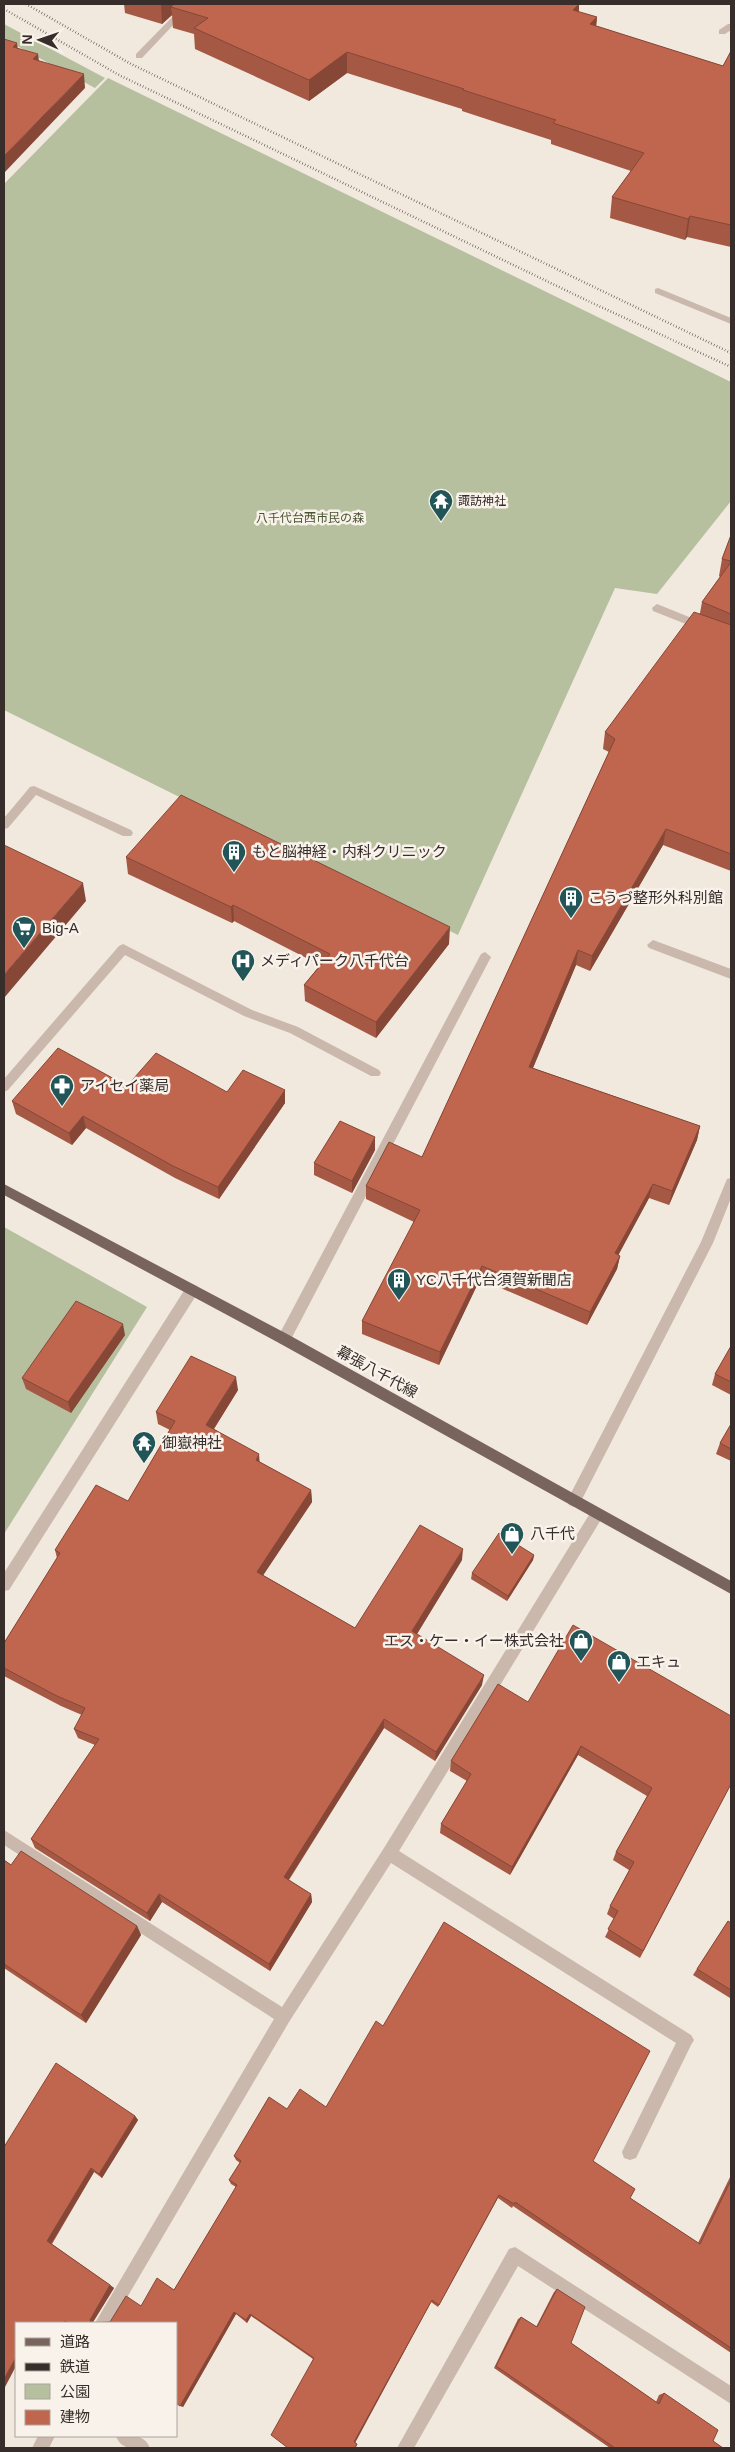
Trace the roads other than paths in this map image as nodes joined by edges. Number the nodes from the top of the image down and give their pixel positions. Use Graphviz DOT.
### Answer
graph roads {
  1 [pos="189,4"];
  2 [pos="731,26"];
  3 [pos="722,32"];
  4 [pos="139,56"];
  5 [pos="658,290"];
  6 [pos="731,321"];
  7 [pos="657,608"];
  8 [pos="731,638"];
  9 [pos="4,825"];
  10 [pos="127,833"];
  11 [pos="654,945"];
  12 [pos="485,957"];
  13 [pos="731,974"];
  14 [pos="375,1073"];
  15 [pos="4,1087"];
  16 [pos="731,1183"];
  17 [pos="4,1190"];
  18 [pos="192,1290"];
  19 [pos="284,1339"];
  20 [pos="574,1501"];
  21 [pos="597,1514"];
  22 [pos="4,1585"];
  23 [pos="731,1588"];
  24 [pos="4,1837"];
  25 [pos="389,1853"];
  26 [pos="284,2017"];
  27 [pos="630,2152"];
  28 [pos="104,2322"];
  29 [pos="731,2396"];
  30 [pos="46,2437"];
  31 [pos="126,2437"];
  32 [pos="40,2448"];
  33 [pos="142,2448"];
  34 [pos="405,2448"];
  1 -- 4 [label="street"];
  2 -- 3 [label="street"];
  5 -- 6 [label="street"];
  7 -- 8 [label="street"];
  9 -- 10 [label="street"];
  11 -- 13 [label="street"];
  12 -- 19 [label="street"];
  14 -- 15 [label="street"];
  16 -- 20 [label="street"];
  17 -- 18 [label="main road, 幕張八千代線"];
  18 -- 19 [label="main road, 幕張八千代線"];
  18 -- 22 [label="street"];
  19 -- 20 [label="main road, 幕張八千代線"];
  20 -- 21 [label="main road, 幕張八千代線"];
  21 -- 23 [label="main road, 幕張八千代線"];
  21 -- 25 [label="street"];
  24 -- 26 [label="street"];
  25 -- 26 [label="street"];
  25 -- 27 [label="street"];
  26 -- 28 [label="street"];
  29 -- 34 [label="street"];
  30 -- 32 [label="street"];
  31 -- 33 [label="street"];
}
